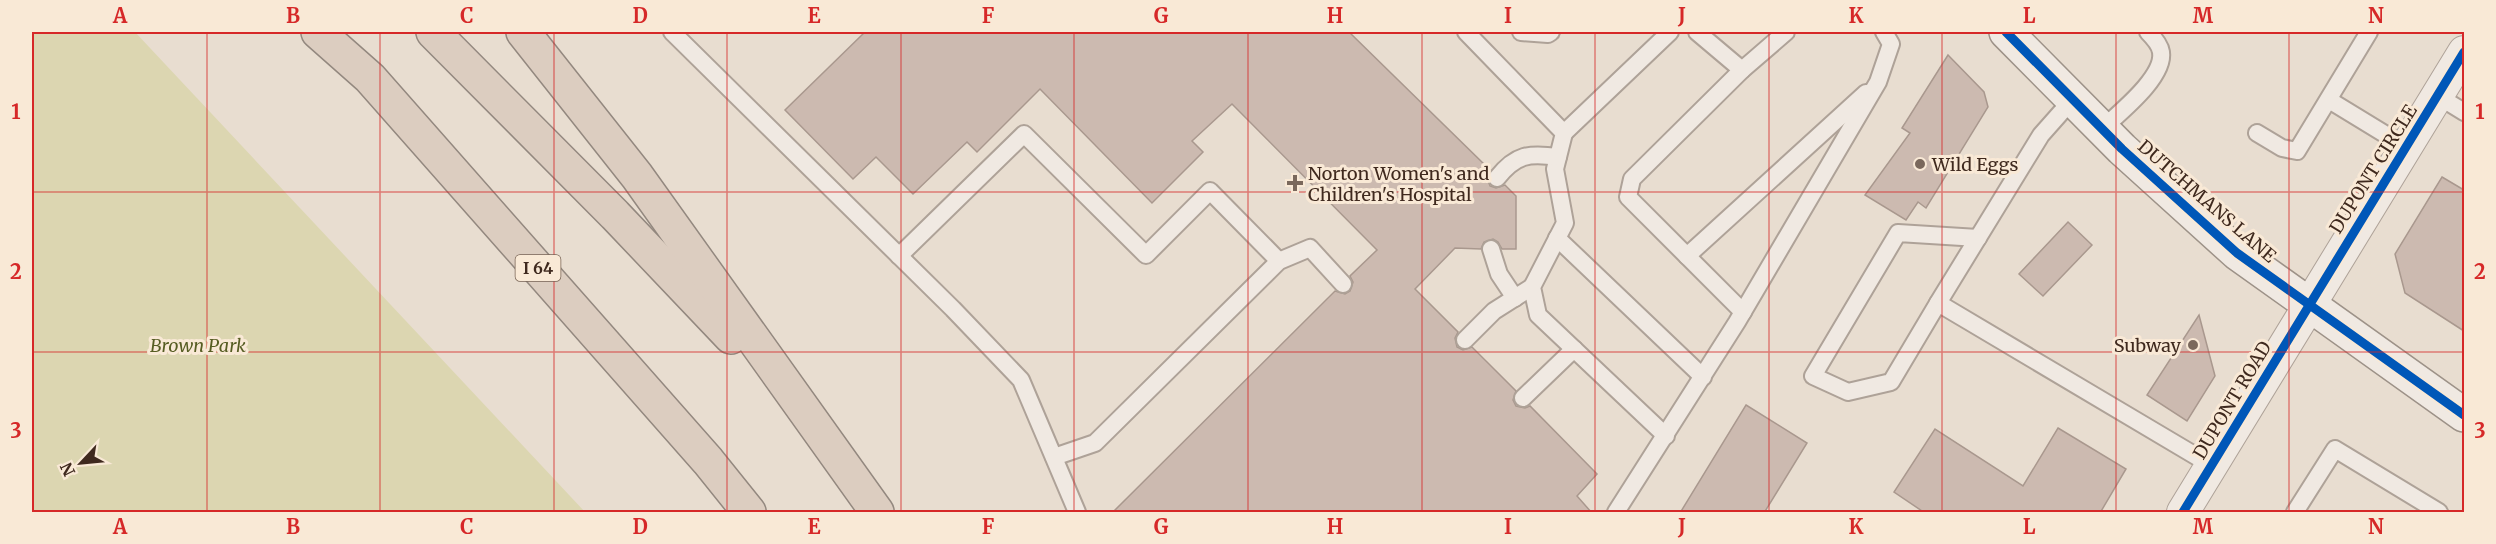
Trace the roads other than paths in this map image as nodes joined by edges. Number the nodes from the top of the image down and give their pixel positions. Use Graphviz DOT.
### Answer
graph roads {
  1 [pos="318,32"];
  2 [pos="433,32"];
  3 [pos="523,32"];
  4 [pos="672,32"];
  5 [pos="1466,32"];
  6 [pos="1521,32"];
  7 [pos="1551,32"];
  8 [pos="1670,32"];
  9 [pos="1696,32"];
  10 [pos="1786,32"];
  11 [pos="1884,32"];
  12 [pos="2006,32"];
  13 [pos="2148,32"];
  14 [pos="2369,32"];
  15 [pos="2464,52"];
  16 [pos="1742,70"];
  17 [pos="1878,82"];
  18 [pos="2438,96"];
  19 [pos="2072,100"];
  20 [pos="2329,100"];
  21 [pos="2464,112"];
  22 [pos="2102,129"];
  23 [pos="1564,133"];
  24 [pos="2256,133"];
  25 [pos="2406,147"];
  26 [pos="1558,158"];
  27 [pos="1497,178"];
  28 [pos="1557,238"];
  29 [pos="1978,238"];
  30 [pos="1491,249"];
  31 [pos="899,256"];
  32 [pos="1687,256"];
  33 [pos="1280,261"];
  34 [pos="1343,284"];
  35 [pos="1532,287"];
  36 [pos="1515,298"];
  37 [pos="1938,303"];
  38 [pos="2309,304"];
  39 [pos="1743,312"];
  40 [pos="1465,340"];
  41 [pos="1574,349"];
  42 [pos="1703,376"];
  43 [pos="1523,398"];
  44 [pos="2464,415"];
  45 [pos="812,423"];
  46 [pos="1666,435"];
  47 [pos="1054,457"];
  48 [pos="2211,465"];
  49 [pos="749,513"];
  50 [pos="877,513"];
  51 [pos="1077,513"];
  52 [pos="1616,513"];
  53 [pos="2182,513"];
  54 [pos="2295,513"];
  55 [pos="2439,513"];
  1 -- 49 [label="highway, I 64"];
  2 -- 45 [label="highway"];
  3 -- 45 [label="highway"];
  4 -- 31 [label="lane"];
  5 -- 23 [label="lane"];
  6 -- 7 [label="lane"];
  8 -- 23 [label="lane"];
  9 -- 16 [label="lane"];
  10 -- 16 [label="lane"];
  11 -- 17 [label="lane"];
  12 -- 19 [label="street, DUTCHMANS LANE"];
  13 -- 22 [label="lane"];
  14 -- 20 [label="lane"];
  15 -- 18 [label="street, DUPONT CIRCLE"];
  16 -- 32 [label="lane"];
  17 -- 32 [label="lane"];
  17 -- 39 [label="lane"];
  18 -- 21 [label="lane"];
  18 -- 25 [label="street, DUPONT CIRCLE"];
  19 -- 22 [label="street, DUTCHMANS LANE"];
  19 -- 29 [label="lane"];
  20 -- 24 [label="lane"];
  20 -- 25 [label="lane"];
  22 -- 38 [label="street, DUTCHMANS LANE"];
  23 -- 26 [label="lane"];
  25 -- 38 [label="street, DUPONT CIRCLE"];
  26 -- 27 [label="lane"];
  26 -- 28 [label="lane"];
  28 -- 35 [label="lane"];
  28 -- 42 [label="lane"];
  29 -- 37 [label="lane"];
  29 -- 37 [label="lane"];
  30 -- 36 [label="lane"];
  31 -- 33 [label="lane"];
  31 -- 47 [label="lane"];
  32 -- 39 [label="lane"];
  33 -- 34 [label="lane"];
  33 -- 47 [label="lane"];
  35 -- 36 [label="lane"];
  35 -- 41 [label="lane"];
  36 -- 40 [label="lane"];
  37 -- 48 [label="lane"];
  38 -- 44 [label="street, DUTCHMANS LANE"];
  38 -- 48 [label="street, DUPONT ROAD"];
  39 -- 42 [label="lane"];
  41 -- 43 [label="lane"];
  41 -- 46 [label="lane"];
  42 -- 46 [label="lane"];
  45 -- 50 [label="highway"];
  46 -- 52 [label="lane"];
  47 -- 51 [label="lane"];
  48 -- 53 [label="street, DUPONT ROAD"];
  54 -- 55 [label="lane"];
}
